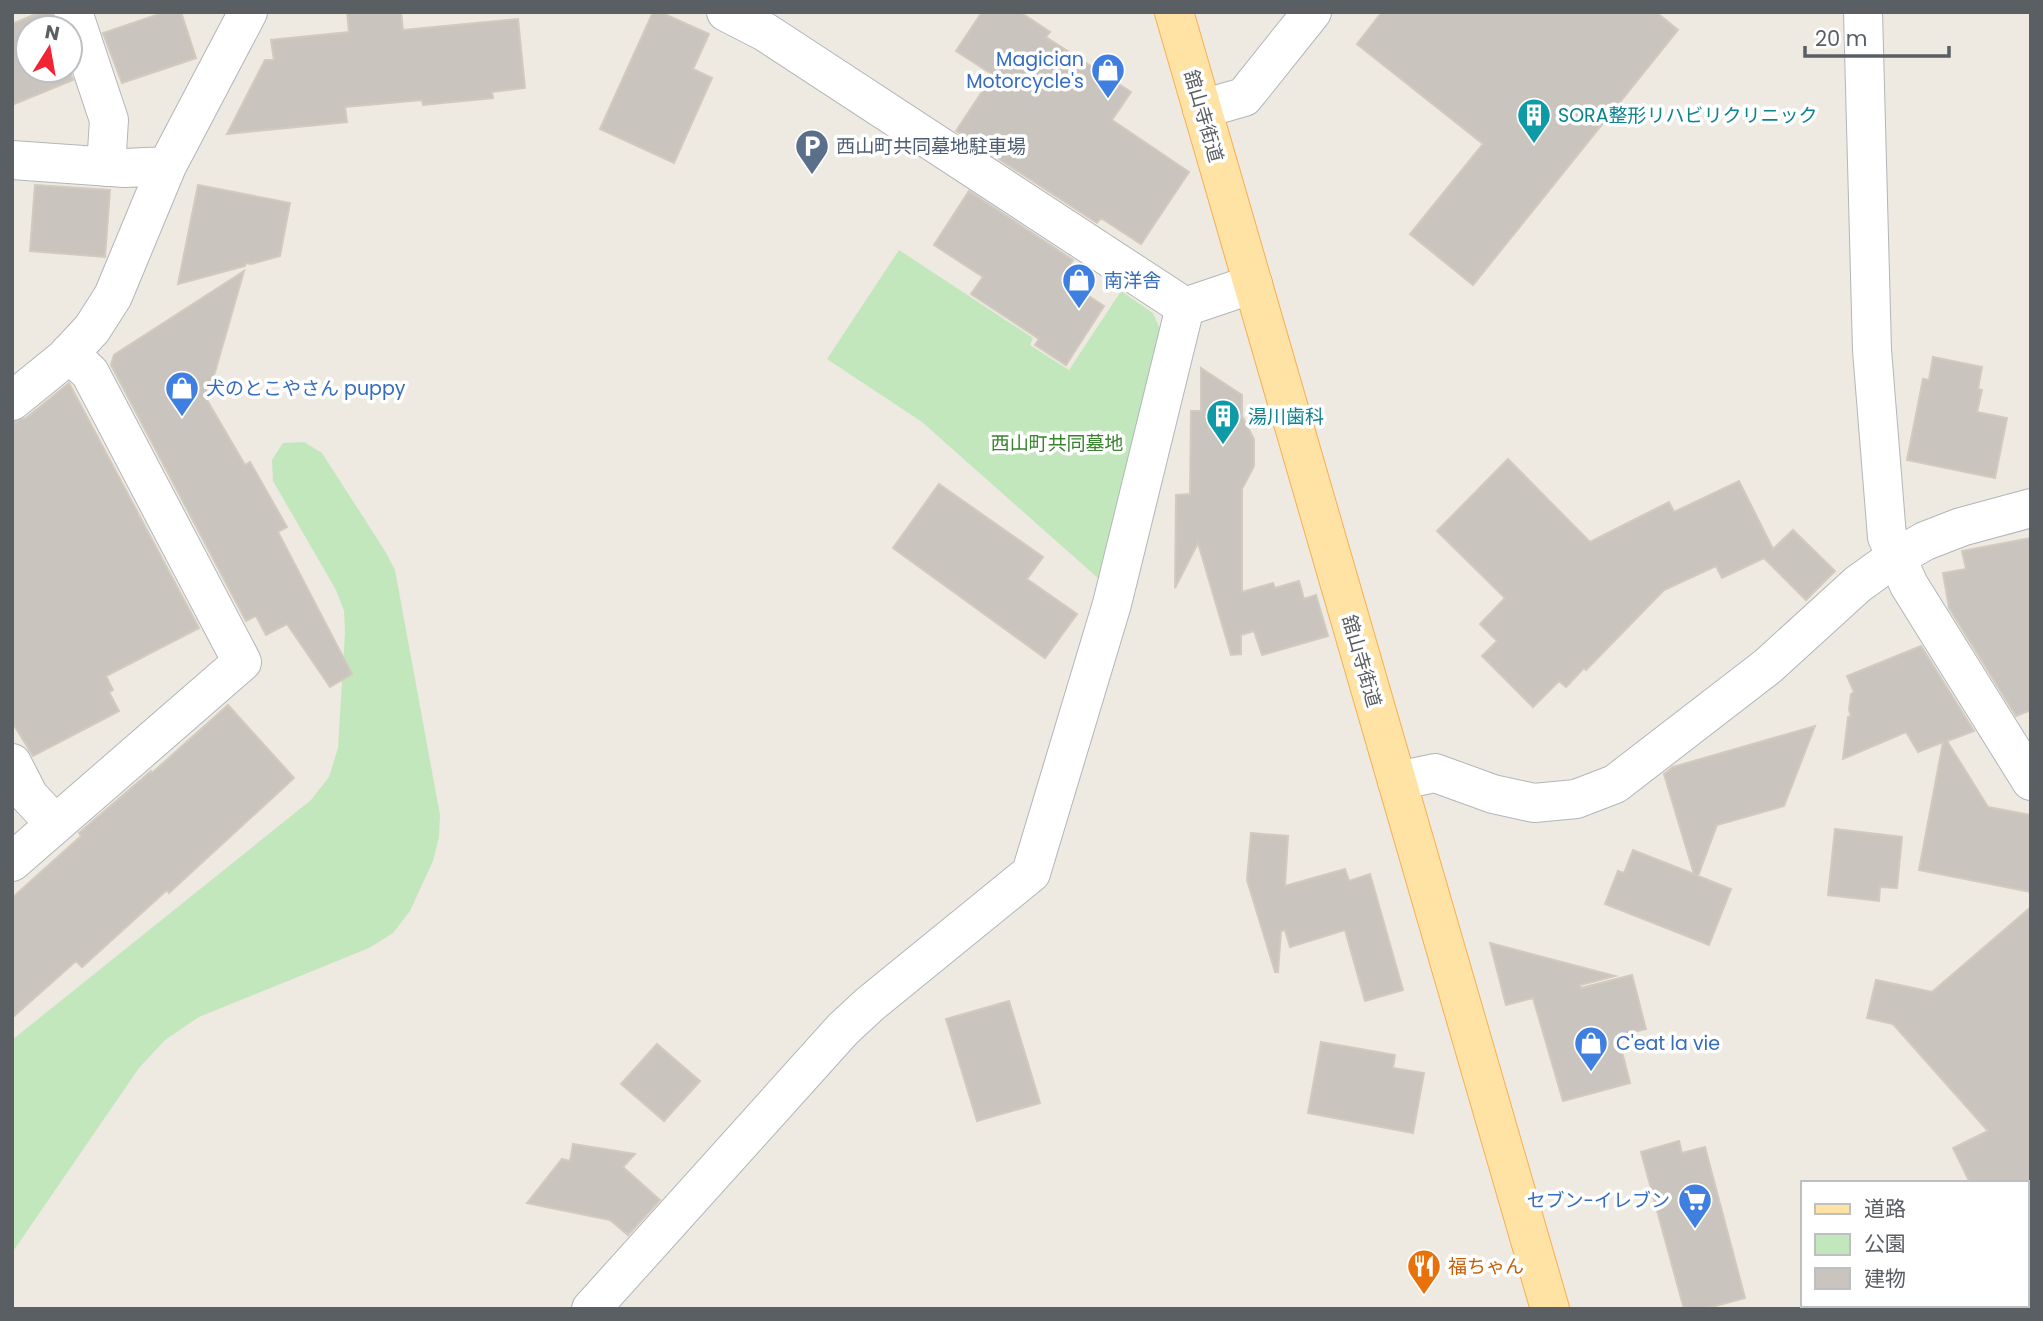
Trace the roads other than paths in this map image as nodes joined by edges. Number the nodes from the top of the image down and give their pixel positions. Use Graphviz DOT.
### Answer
graph roads {
  1 [pos="73,12"];
  2 [pos="248,12"];
  3 [pos="726,12"];
  4 [pos="1174,12"];
  5 [pos="1312,12"];
  6 [pos="1863,12"];
  7 [pos="1202,109"];
  8 [pos="12,160"];
  9 [pos="167,166"];
  10 [pos="106,167"];
  11 [pos="1253,284"];
  12 [pos="1185,307"];
  13 [pos="69,353"];
  14 [pos="12,401"];
  15 [pos="2031,508"];
  16 [pos="1896,557"];
  17 [pos="12,763"];
  18 [pos="1397,781"];
  19 [pos="2031,781"];
  20 [pos="55,824"];
  21 [pos="12,862"];
  22 [pos="591,1309"];
  23 [pos="1550,1309"];
  1 -- 10 [label="street"];
  2 -- 9 [label="street"];
  3 -- 12 [label="street"];
  4 -- 7 [label="main road, 舘山寺街道"];
  5 -- 7 [label="street"];
  6 -- 16 [label="street"];
  7 -- 11 [label="main road, 舘山寺街道"];
  8 -- 10 [label="street"];
  9 -- 10 [label="street"];
  9 -- 13 [label="street"];
  11 -- 12 [label="street"];
  11 -- 18 [label="main road, 舘山寺街道"];
  12 -- 22 [label="street"];
  13 -- 14 [label="street"];
  13 -- 20 [label="street"];
  15 -- 16 [label="street"];
  16 -- 18 [label="street"];
  16 -- 19 [label="street"];
  17 -- 20 [label="street"];
  18 -- 23 [label="main road, 舘山寺街道"];
  20 -- 21 [label="street"];
}
